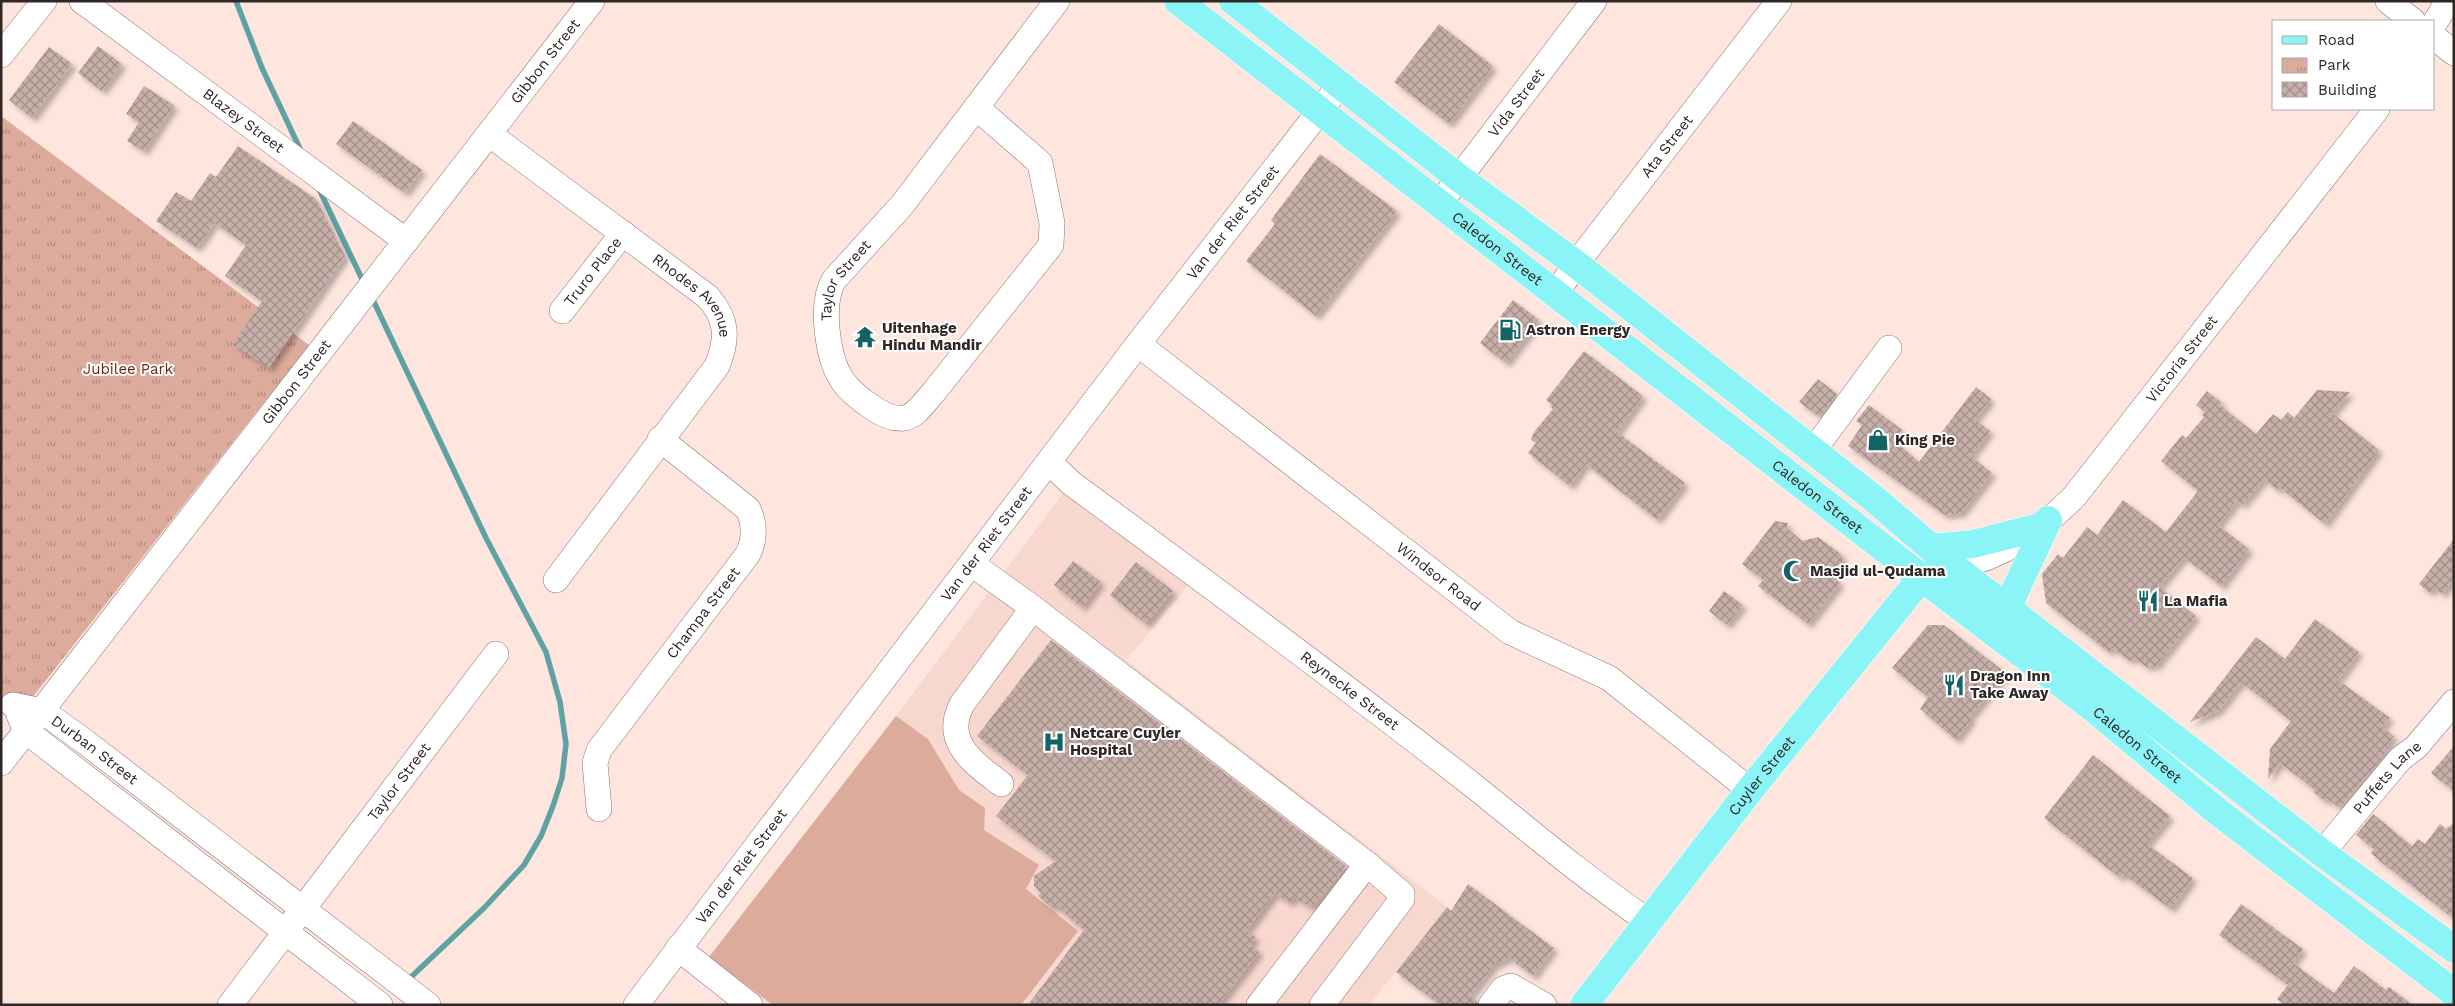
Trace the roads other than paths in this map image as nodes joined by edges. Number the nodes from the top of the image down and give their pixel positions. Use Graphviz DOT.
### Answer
graph roads {
  1 [pos="44,1"];
  2 [pos="82,1"];
  3 [pos="592,1"];
  4 [pos="1057,1"];
  5 [pos="1178,1"];
  6 [pos="1594,1"];
  7 [pos="1779,1"];
  8 [pos="2388,1"];
  9 [pos="2448,1"];
  10 [pos="1245,5"];
  11 [pos="2413,20"];
  12 [pos="2435,22"];
  13 [pos="2435,38"];
  14 [pos="2454,53"];
  15 [pos="1,55"];
  16 [pos="1340,85"];
  17 [pos="976,107"];
  18 [pos="1319,110"];
  19 [pos="2375,110"];
  20 [pos="489,134"];
  21 [pos="1459,178"];
  22 [pos="1440,203"];
  23 [pos="623,233"];
  24 [pos="406,241"];
  25 [pos="1576,264"];
  26 [pos="1556,293"];
  27 [pos="562,311"];
  28 [pos="1138,344"];
  29 [pos="1888,348"];
  30 [pos="660,439"];
  31 [pos="1813,451"];
  32 [pos="1049,462"];
  33 [pos="2044,524"];
  34 [pos="1933,548"];
  35 [pos="972,564"];
  36 [pos="1954,568"];
  37 [pos="1922,577"];
  38 [pos="556,580"];
  39 [pos="1032,608"];
  40 [pos="2007,608"];
  41 [pos="496,654"];
  42 [pos="7,701"];
  43 [pos="2454,702"];
  44 [pos="42,710"];
  45 [pos="26,730"];
  46 [pos="1,763"];
  47 [pos="1001,784"];
  48 [pos="1750,790"];
  49 [pos="599,809"];
  50 [pos="2322,853"];
  51 [pos="1367,864"];
  52 [pos="304,910"];
  53 [pos="1648,921"];
  54 [pos="286,932"];
  55 [pos="678,948"];
  56 [pos="2454,949"];
  57 [pos="2454,993"];
  58 [pos="230,1005"];
  59 [pos="380,1005"];
  60 [pos="428,1005"];
  61 [pos="636,1005"];
  62 [pos="750,1005"];
  63 [pos="1259,1005"];
  64 [pos="1322,1005"];
  65 [pos="1491,1005"];
  66 [pos="1544,1005"];
  67 [pos="1584,1005"];
  1 -- 15 [label="street"];
  2 -- 24 [label="street, Blazey Street"];
  3 -- 20 [label="street, Gibbon Street"];
  4 -- 17 [label="street, Taylor Street"];
  5 -- 18 [label="main road, Caledon Street"];
  6 -- 21 [label="street, Vida Street"];
  7 -- 25 [label="street, Ata Street"];
  8 -- 11 [label="street"];
  9 -- 12 [label="street"];
  10 -- 16 [label="main road, Caledon Street"];
  13 -- 14 [label="street"];
  16 -- 18 [label="street, Van der Riet Street"];
  16 -- 21 [label="main road, Caledon Street"];
  17 -- 17 [label="street, Taylor Street"];
  18 -- 22 [label="main road, Caledon Street"];
  18 -- 28 [label="street, Van der Riet Street"];
  19 -- 33 [label="street, Victoria Street"];
  20 -- 23 [label="street, Rhodes Avenue"];
  20 -- 24 [label="street, Gibbon Street"];
  21 -- 22 [label="street, Vida Street"];
  21 -- 25 [label="main road, Caledon Street"];
  22 -- 26 [label="main road, Caledon Street"];
  23 -- 27 [label="street, Truro Place"];
  23 -- 30 [label="street, Rhodes Avenue"];
  24 -- 44 [label="street, Gibbon Street"];
  25 -- 26 [label="street, Ata Street"];
  25 -- 31 [label="main road, Caledon Street"];
  26 -- 37 [label="main road, Caledon Street"];
  28 -- 32 [label="street, Van der Riet Street"];
  28 -- 48 [label="street, Windsor Road"];
  29 -- 31 [label="street"];
  30 -- 38 [label="street, Rhodes Avenue"];
  30 -- 49 [label="street, Champa Street"];
  31 -- 34 [label="main road, Caledon Street"];
  32 -- 35 [label="street, Van der Riet Street"];
  32 -- 53 [label="street, Reynecke Street"];
  33 -- 34 [label="main road"];
  33 -- 36 [label="street, Victoria Street"];
  33 -- 40 [label="main road"];
  34 -- 36 [label="main road, Caledon Street"];
  35 -- 39 [label="street"];
  35 -- 55 [label="street, Van der Riet Street"];
  36 -- 37 [label="main road"];
  36 -- 40 [label="main road, Caledon Street"];
  37 -- 48 [label="main road, Cuyler Street"];
  37 -- 57 [label="main road, Caledon Street"];
  39 -- 47 [label="street"];
  39 -- 51 [label="street"];
  40 -- 50 [label="main road, Caledon Street"];
  41 -- 52 [label="street, Taylor Street"];
  42 -- 44 [label="street, Durban Street"];
  42 -- 45 [label="street, Durban Street"];
  43 -- 50 [label="street, Puffets Lane"];
  44 -- 45 [label="street, Gibbon Street"];
  44 -- 52 [label="street, Durban Street"];
  45 -- 46 [label="street, Gibbon Street"];
  45 -- 54 [label="street, Durban Street"];
  48 -- 53 [label="main road, Cuyler Street"];
  50 -- 56 [label="main road, Caledon Street"];
  51 -- 63 [label="street"];
  51 -- 64 [label="street"];
  52 -- 54 [label="street, Taylor Street"];
  52 -- 60 [label="street, Durban Street"];
  53 -- 67 [label="main road, Cuyler Street"];
  54 -- 58 [label="street"];
  54 -- 59 [label="street, Durban Street"];
  55 -- 61 [label="street, Van der Riet Street"];
  55 -- 62 [label="street"];
  65 -- 66 [label="street"];
}
